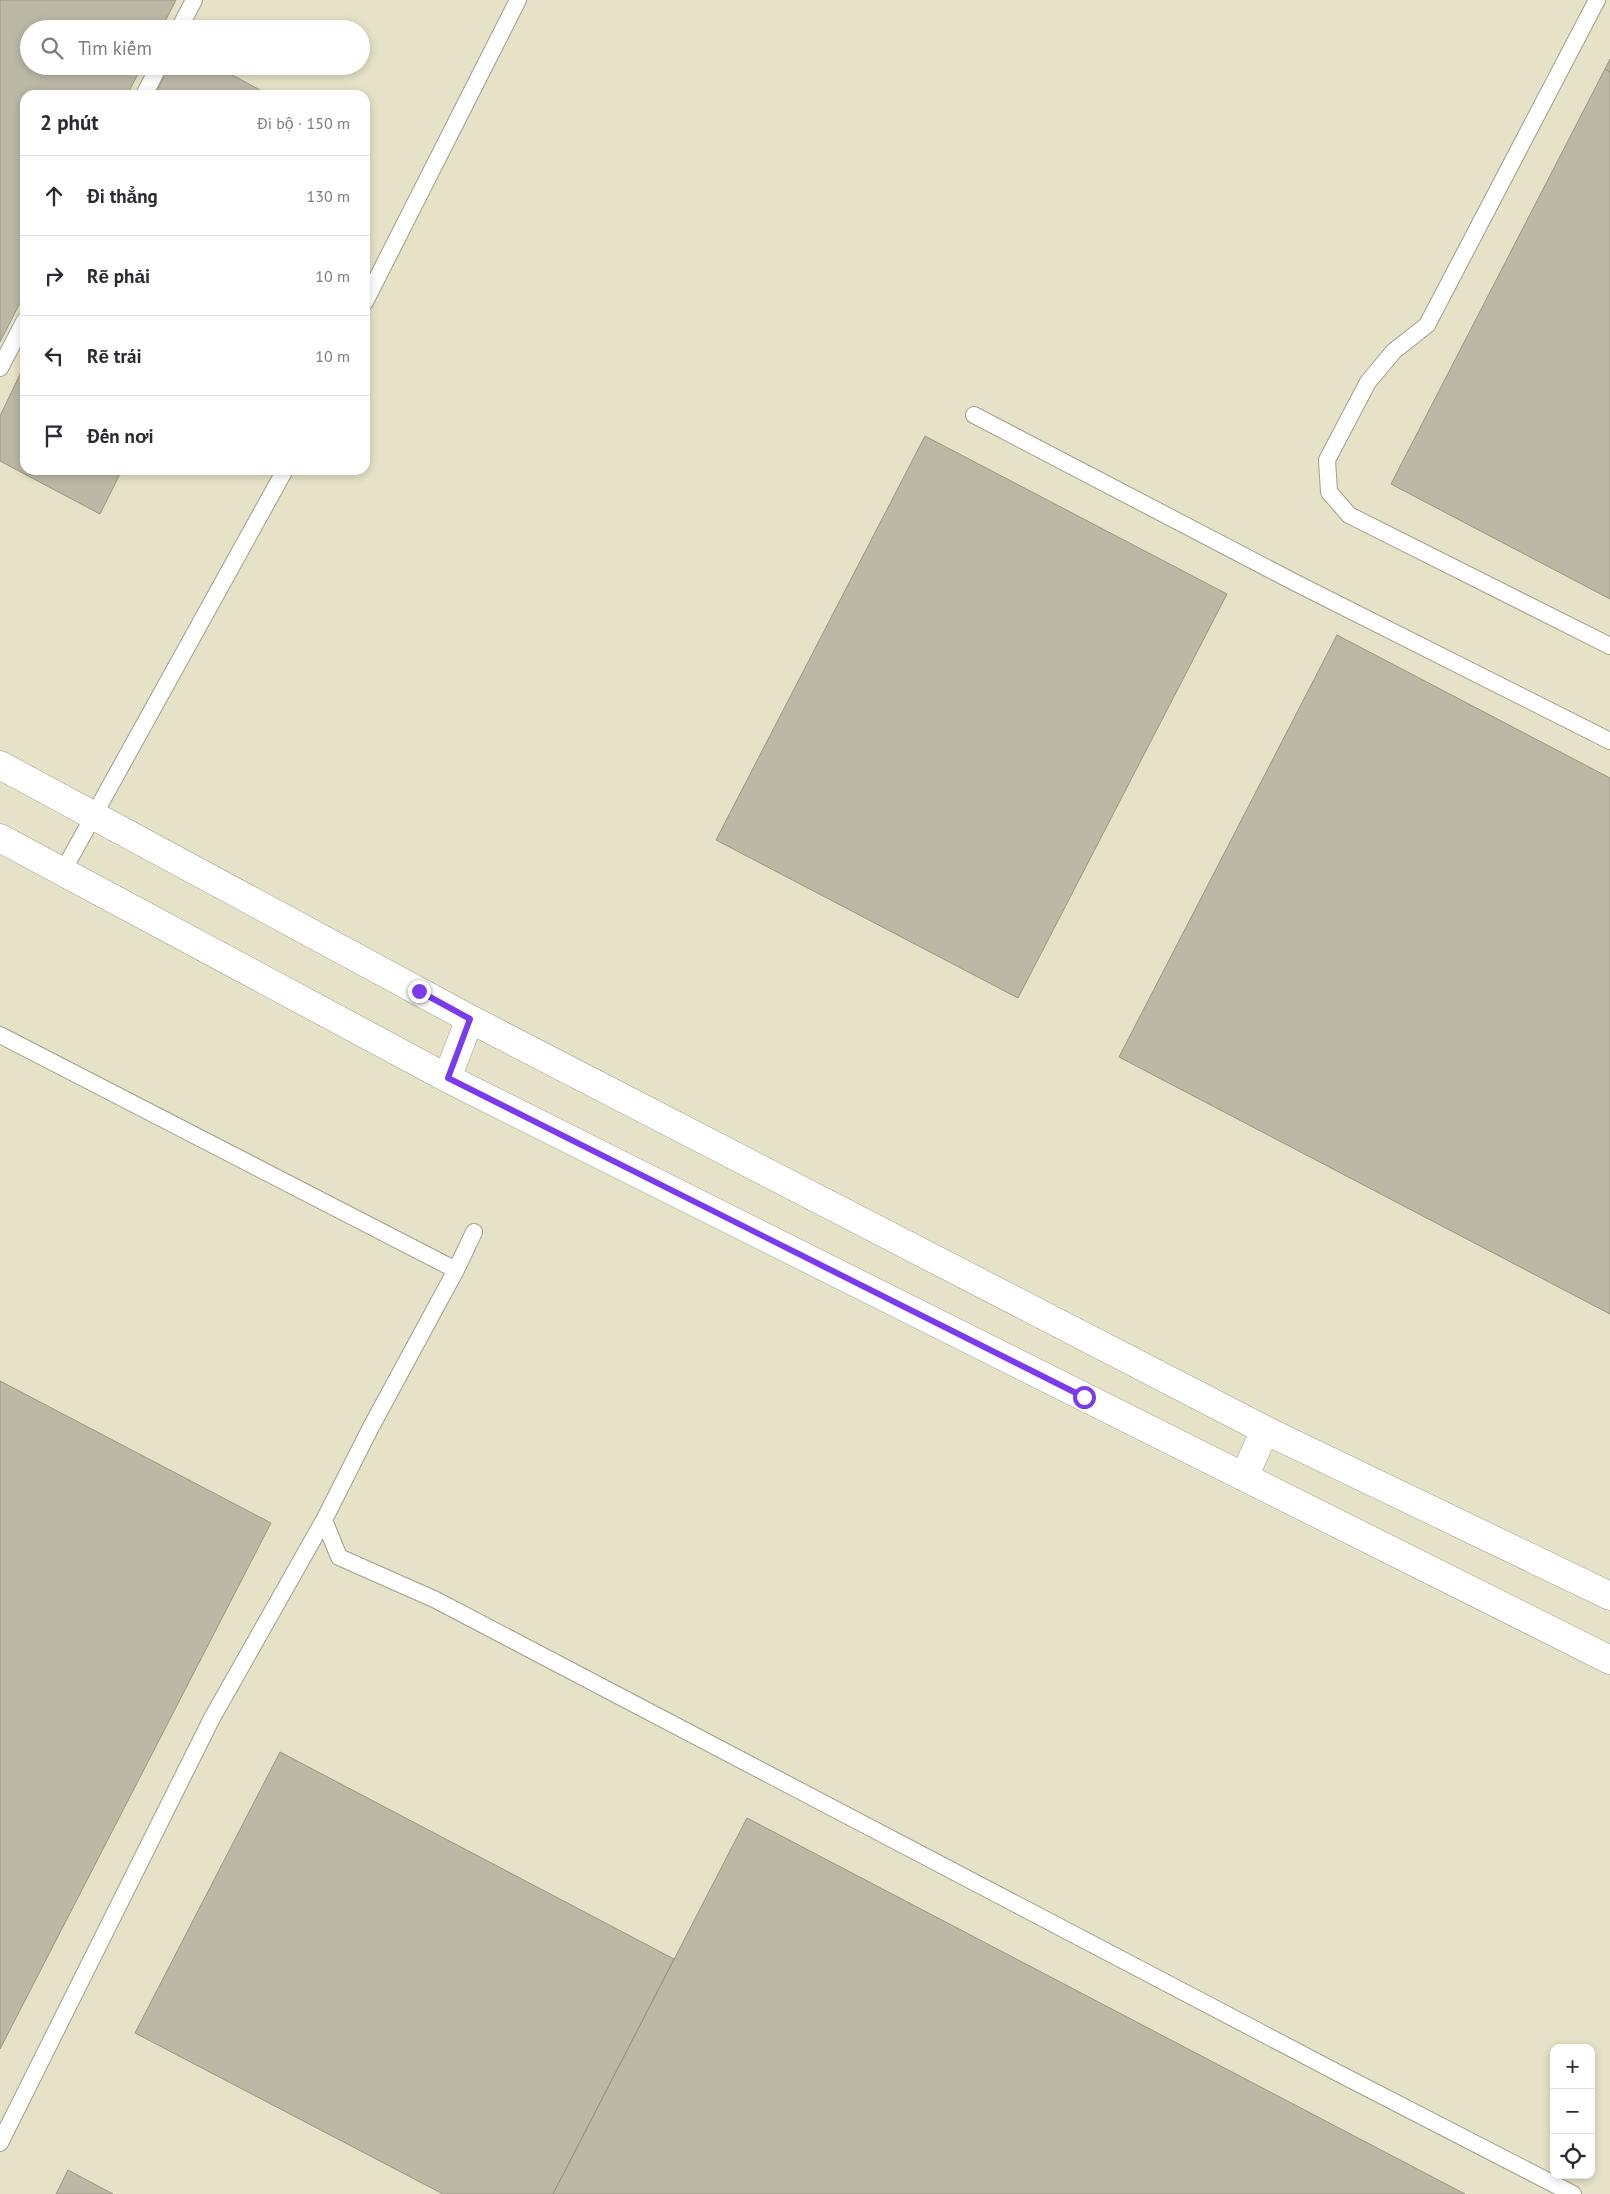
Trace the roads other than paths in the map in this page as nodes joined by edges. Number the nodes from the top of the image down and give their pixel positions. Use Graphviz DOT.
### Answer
graph roads {
  1 [pos="194,0"];
  2 [pos="518,0"];
  3 [pos="1597,0"];
  4 [pos="184,20"];
  5 [pos="154,75"];
  6 [pos="147,90"];
  7 [pos="370,292"];
  8 [pos="20,330"];
  9 [pos="0,368"];
  10 [pos="974,415"];
  11 [pos="282,475"];
  12 [pos="1610,646"];
  13 [pos="1610,740"];
  14 [pos="0,765"];
  15 [pos="94,814"];
  16 [pos="0,838"];
  17 [pos="63,871"];
  18 [pos="470,1019"];
  19 [pos="0,1035"];
  20 [pos="448,1078"];
  21 [pos="474,1232"];
  22 [pos="456,1270"];
  23 [pos="1265,1430"];
  24 [pos="1244,1477"];
  25 [pos="324,1520"];
  26 [pos="1610,1596"];
  27 [pos="1610,1660"];
  28 [pos="0,2143"];
  29 [pos="1573,2194"];
  1 -- 4 [label="lane"];
  2 -- 7 [label="lane"];
  3 -- 12 [label="lane"];
  5 -- 6 [label="lane"];
  8 -- 9 [label="lane"];
  10 -- 13 [label="lane"];
  11 -- 15 [label="lane"];
  14 -- 15 [label="street"];
  15 -- 17 [label="lane"];
  15 -- 18 [label="street"];
  16 -- 17 [label="street"];
  17 -- 20 [label="street"];
  18 -- 20 [label="street"];
  18 -- 23 [label="street"];
  19 -- 22 [label="lane"];
  20 -- 24 [label="street"];
  21 -- 22 [label="lane"];
  22 -- 25 [label="lane"];
  23 -- 24 [label="street"];
  23 -- 26 [label="street"];
  24 -- 27 [label="street"];
  25 -- 28 [label="lane"];
  25 -- 29 [label="lane"];
}
